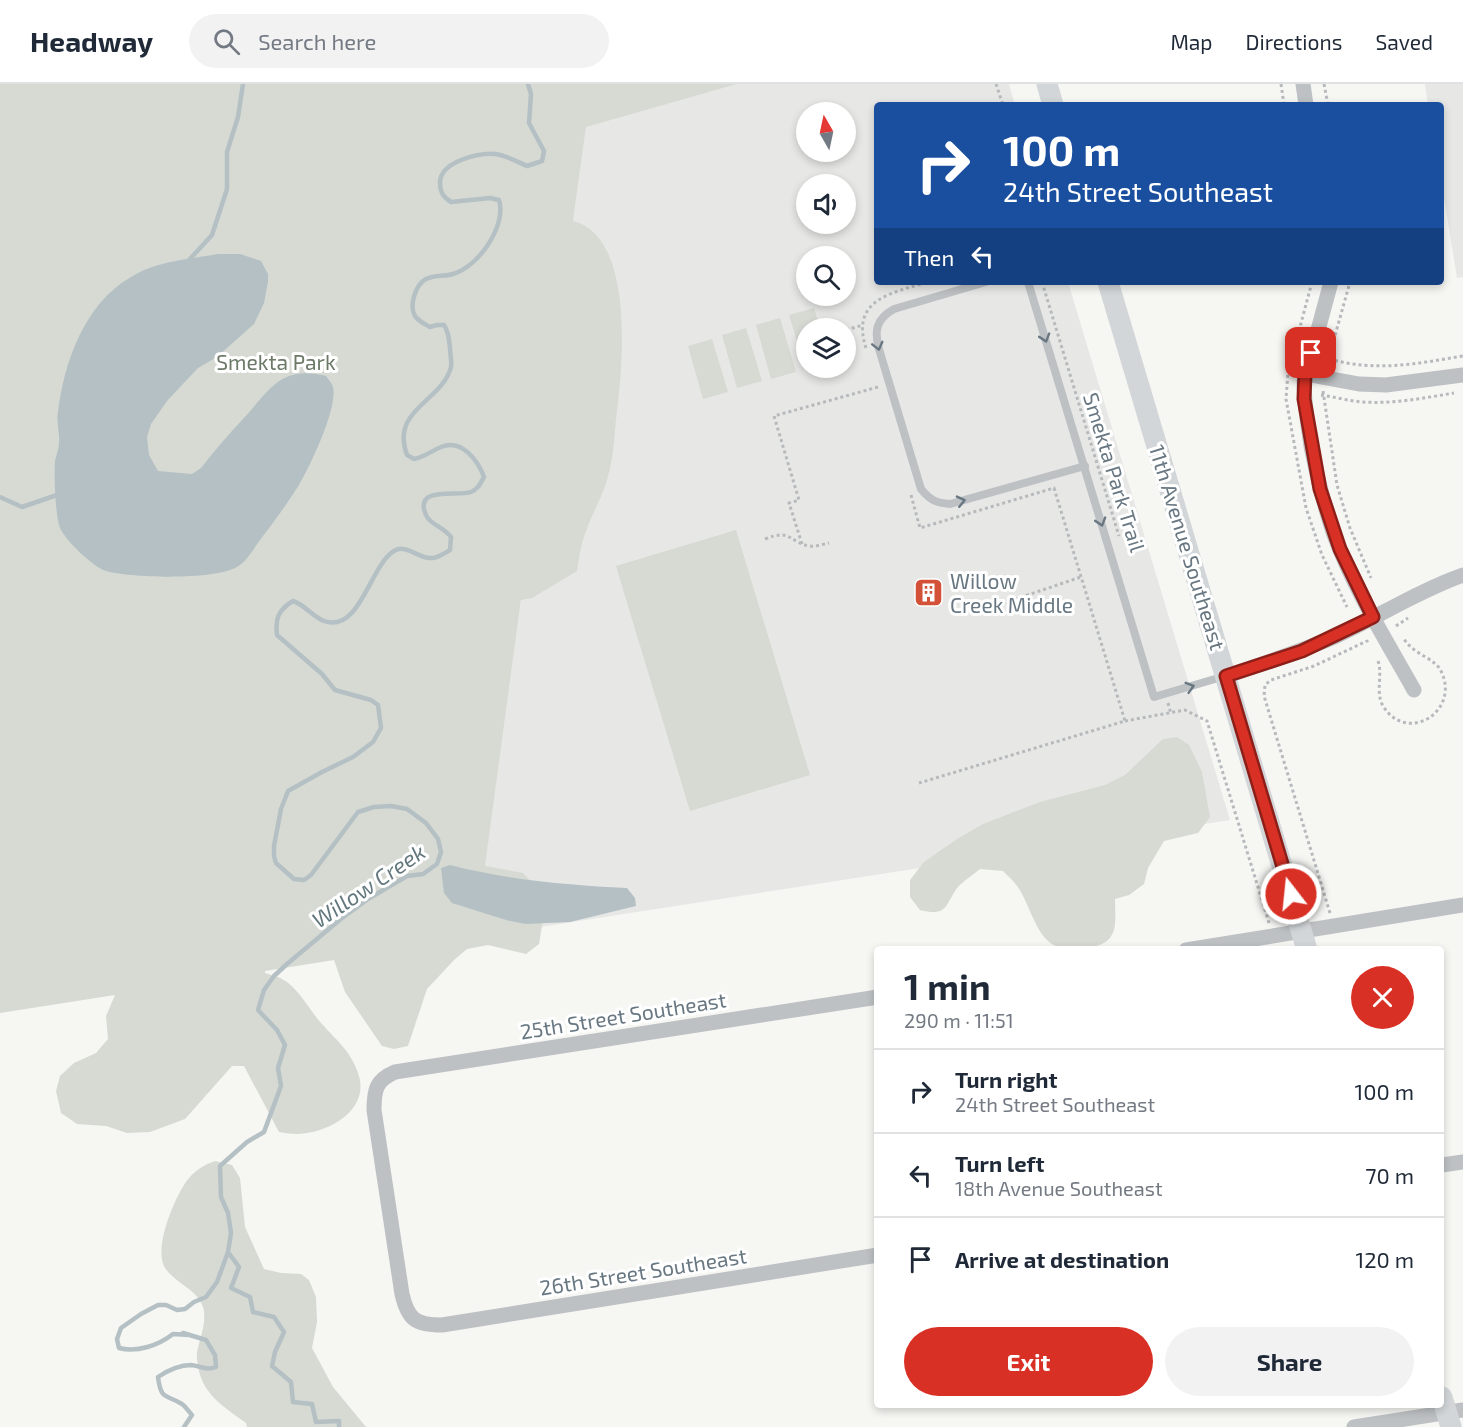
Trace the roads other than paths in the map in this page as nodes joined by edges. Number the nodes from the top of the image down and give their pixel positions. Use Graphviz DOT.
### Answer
graph roads {
  1 [pos="1047,84"];
  2 [pos="1303,84"];
  3 [pos="1052,102"];
  4 [pos="1306,102"];
  5 [pos="975,285"];
  6 [pos="1029,285"];
  7 [pos="1109,285"];
  8 [pos="1330,285"];
  9 [pos="1305,374"];
  10 [pos="1463,375"];
  11 [pos="1085,466"];
  12 [pos="1463,575"];
  13 [pos="1373,617"];
  14 [pos="1226,676"];
  15 [pos="1414,690"];
  16 [pos="1463,905"];
  17 [pos="1304,940"];
  18 [pos="1211,946"];
  19 [pos="874,998"];
  20 [pos="1463,1162"];
  21 [pos="1444,1165"];
  22 [pos="874,1256"];
  23 [pos="416,1321"];
  24 [pos="1450,1412"];
  25 [pos="1354,1427"];
  1 -- 3 [label="main road"];
  2 -- 4 [label="street"];
  5 -- 11 [label="lane, one-way"];
  6 -- 11 [label="lane, one-way"];
  7 -- 14 [label="main road, 11th Avenue Southeast"];
  8 -- 9 [label="street"];
  9 -- 10 [label="street"];
  9 -- 13 [label="street"];
  11 -- 14 [label="lane, one-way"];
  12 -- 13 [label="street"];
  13 -- 14 [label="street"];
  13 -- 15 [label="street"];
  14 -- 17 [label="main road, 11th Avenue Southeast"];
  16 -- 17 [label="street"];
  17 -- 18 [label="street"];
  19 -- 23 [label="street, 25th Street Southeast"];
  20 -- 21 [label="street"];
  22 -- 23 [label="street, 26th Street Southeast"];
  24 -- 25 [label="street"];
}
